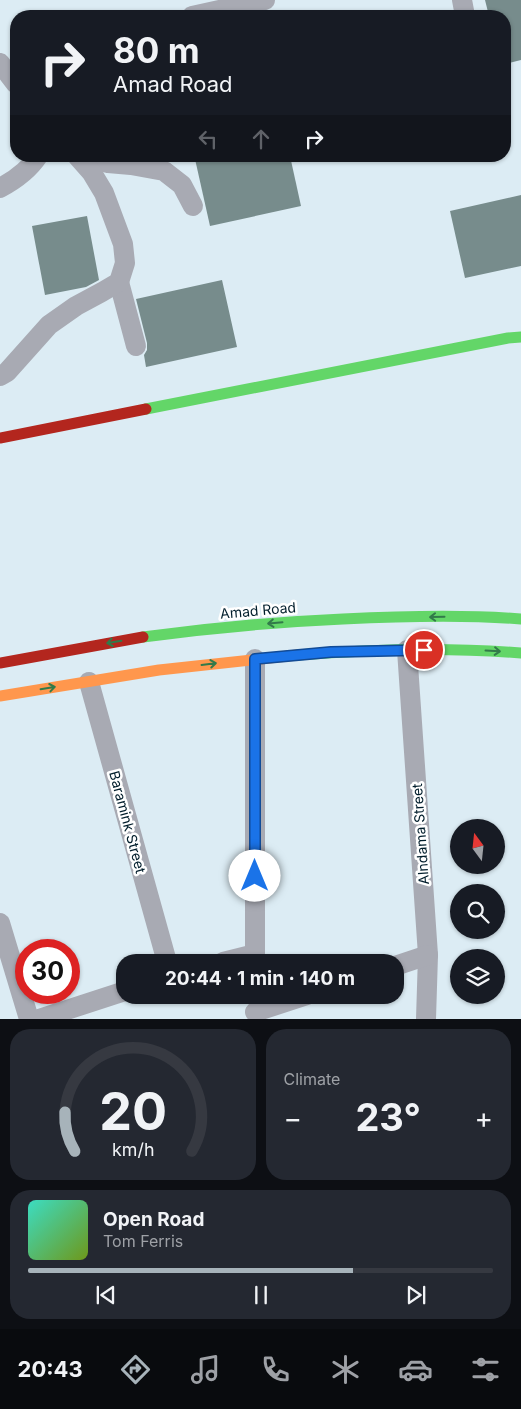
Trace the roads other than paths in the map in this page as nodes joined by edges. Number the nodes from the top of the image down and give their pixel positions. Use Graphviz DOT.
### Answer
graph roads {
  1 [pos="265,0"];
  2 [pos="219,10"];
  3 [pos="0,63"];
  4 [pos="10,76"];
  5 [pos="34,162"];
  6 [pos="82,162"];
  7 [pos="100,162"];
  8 [pos="0,188"];
  9 [pos="193,206"];
  10 [pos="119,282"];
  11 [pos="521,337"];
  12 [pos="136,346"];
  13 [pos="0,376"];
  14 [pos="0,438"];
  15 [pos="518,622"];
  16 [pos="407,650"];
  17 [pos="517,650"];
  18 [pos="255,659"];
  19 [pos="0,663"];
  20 [pos="89,682"];
  21 [pos="0,696"];
  22 [pos="0,922"];
  23 [pos="165,954"];
  24 [pos="255,954"];
  25 [pos="428,955"];
  26 [pos="404,963"];
  27 [pos="116,994"];
  28 [pos="274,1004"];
  29 [pos="255,1009"];
  30 [pos="29,1019"];
  31 [pos="39,1019"];
  32 [pos="426,1019"];
  1 -- 2 [label="street"];
  3 -- 4 [label="street"];
  5 -- 8 [label="street"];
  6 -- 10 [label="street"];
  7 -- 9 [label="street"];
  10 -- 12 [label="street"];
  10 -- 13 [label="street"];
  11 -- 14 [label="main road"];
  15 -- 19 [label="main road, Amad Road, one-way"];
  16 -- 17 [label="main road, one-way"];
  16 -- 18 [label="main road"];
  16 -- 25 [label="street, Alndama Street"];
  20 -- 18 [label="main road, one-way"];
  18 -- 24 [label="street"];
  21 -- 20 [label="main road, one-way"];
  20 -- 23 [label="street, Baramink Street"];
  22 -- 30 [label="street"];
  25 -- 26 [label="street"];
  25 -- 32 [label="street, Alndama Street"];
  27 -- 31 [label="street"];
  28 -- 29 [label="street"];
}
